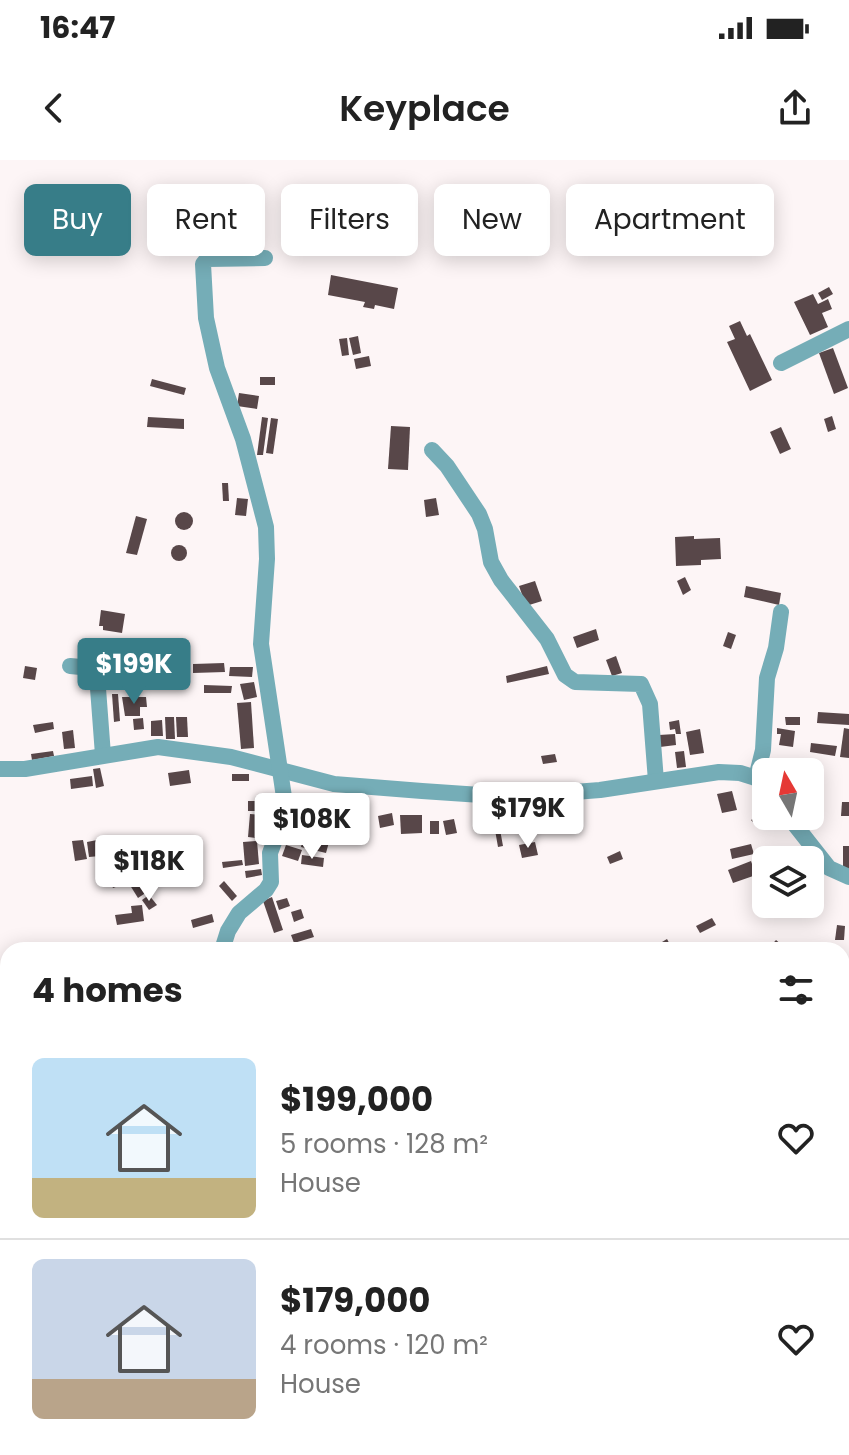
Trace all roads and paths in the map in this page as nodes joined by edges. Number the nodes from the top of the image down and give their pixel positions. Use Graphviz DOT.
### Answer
graph roads {
  1 [pos="265,258"];
  2 [pos="849,329"];
  3 [pos="781,363"];
  4 [pos="432,450"];
  5 [pos="781,612"];
  6 [pos="70,666"];
  7 [pos="103,755"];
  8 [pos="763,758"];
  9 [pos="0,769"];
  10 [pos="280,771"];
  11 [pos="752,779"];
  12 [pos="656,781"];
  13 [pos="799,830"];
  14 [pos="849,877"];
  15 [pos="225,942"];
  1 -- 10 [label="street"];
  2 -- 3 [label="street"];
  4 -- 12 [label="street"];
  5 -- 8 [label="street"];
  6 -- 7 [label="street"];
  7 -- 9 [label="street"];
  7 -- 10 [label="street"];
  10 -- 12 [label="street"];
  10 -- 15 [label="street"];
  11 -- 12 [label="street"];
  13 -- 14 [label="street"];
}
